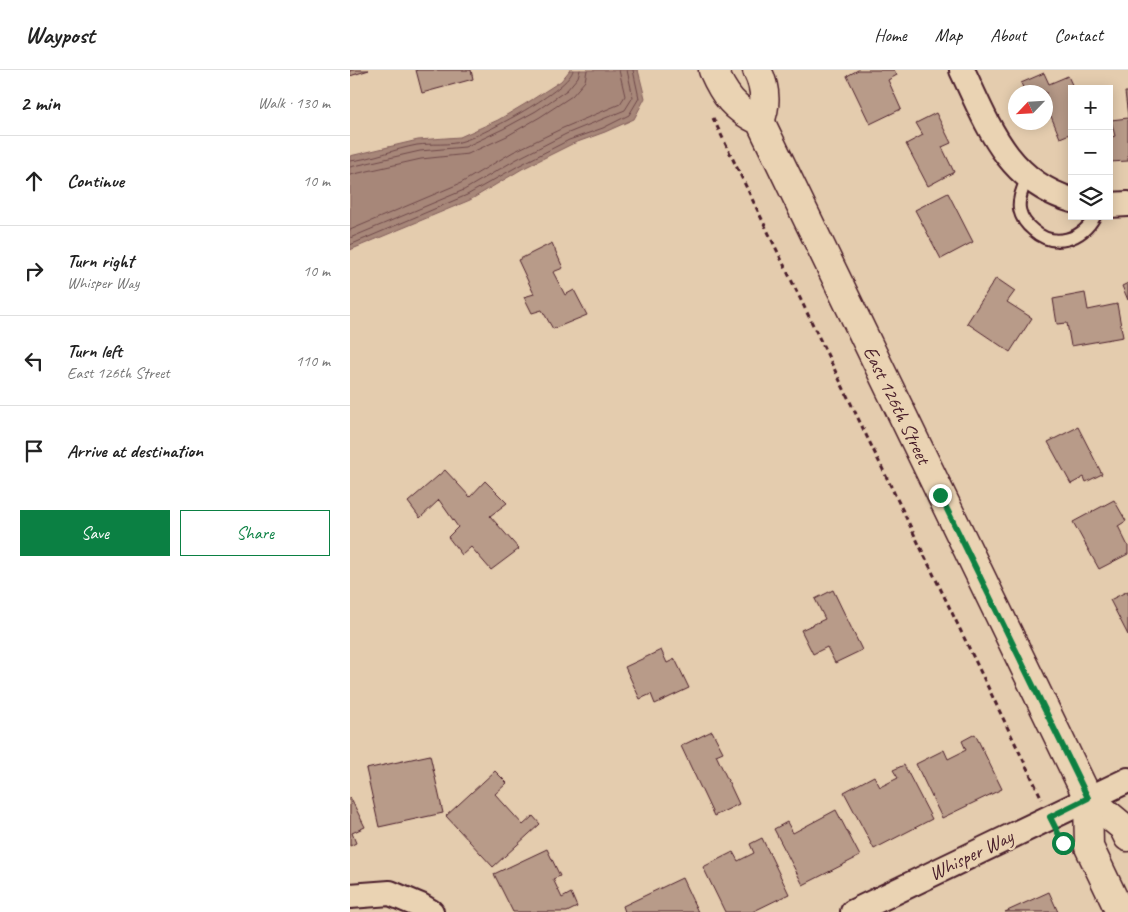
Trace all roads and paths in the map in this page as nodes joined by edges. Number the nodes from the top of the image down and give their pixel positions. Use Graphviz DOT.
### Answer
graph roads {
  1 [pos="713,70"];
  2 [pos="757,70"];
  3 [pos="962,70"];
  4 [pos="711,113"];
  5 [pos="760,121"];
  6 [pos="1027,178"];
  7 [pos="1068,198"];
  8 [pos="1128,204"];
  9 [pos="1113,205"];
  10 [pos="1092,220"];
  11 [pos="1128,780"];
  12 [pos="1088,798"];
  13 [pos="1050,817"];
  14 [pos="1128,837"];
  15 [pos="350,896"];
  16 [pos="430,912"];
  17 [pos="853,912"];
  18 [pos="1120,912"];
  1 -- 5 [label="main road"];
  2 -- 5 [label="main road"];
  3 -- 6 [label="street"];
  4 -- 13 [label="path"];
  5 -- 12 [label="main road, East 126th Street"];
  6 -- 7 [label="street"];
  6 -- 10 [label="lane"];
  8 -- 9 [label="street"];
  11 -- 12 [label="street, Whisper Way"];
  12 -- 13 [label="street, Whisper Way"];
  12 -- 14 [label="main road, East 126th Street"];
  12 -- 18 [label="main road, East 126th Street"];
  13 -- 17 [label="street, Whisper Way"];
  15 -- 16 [label="street"];
}
